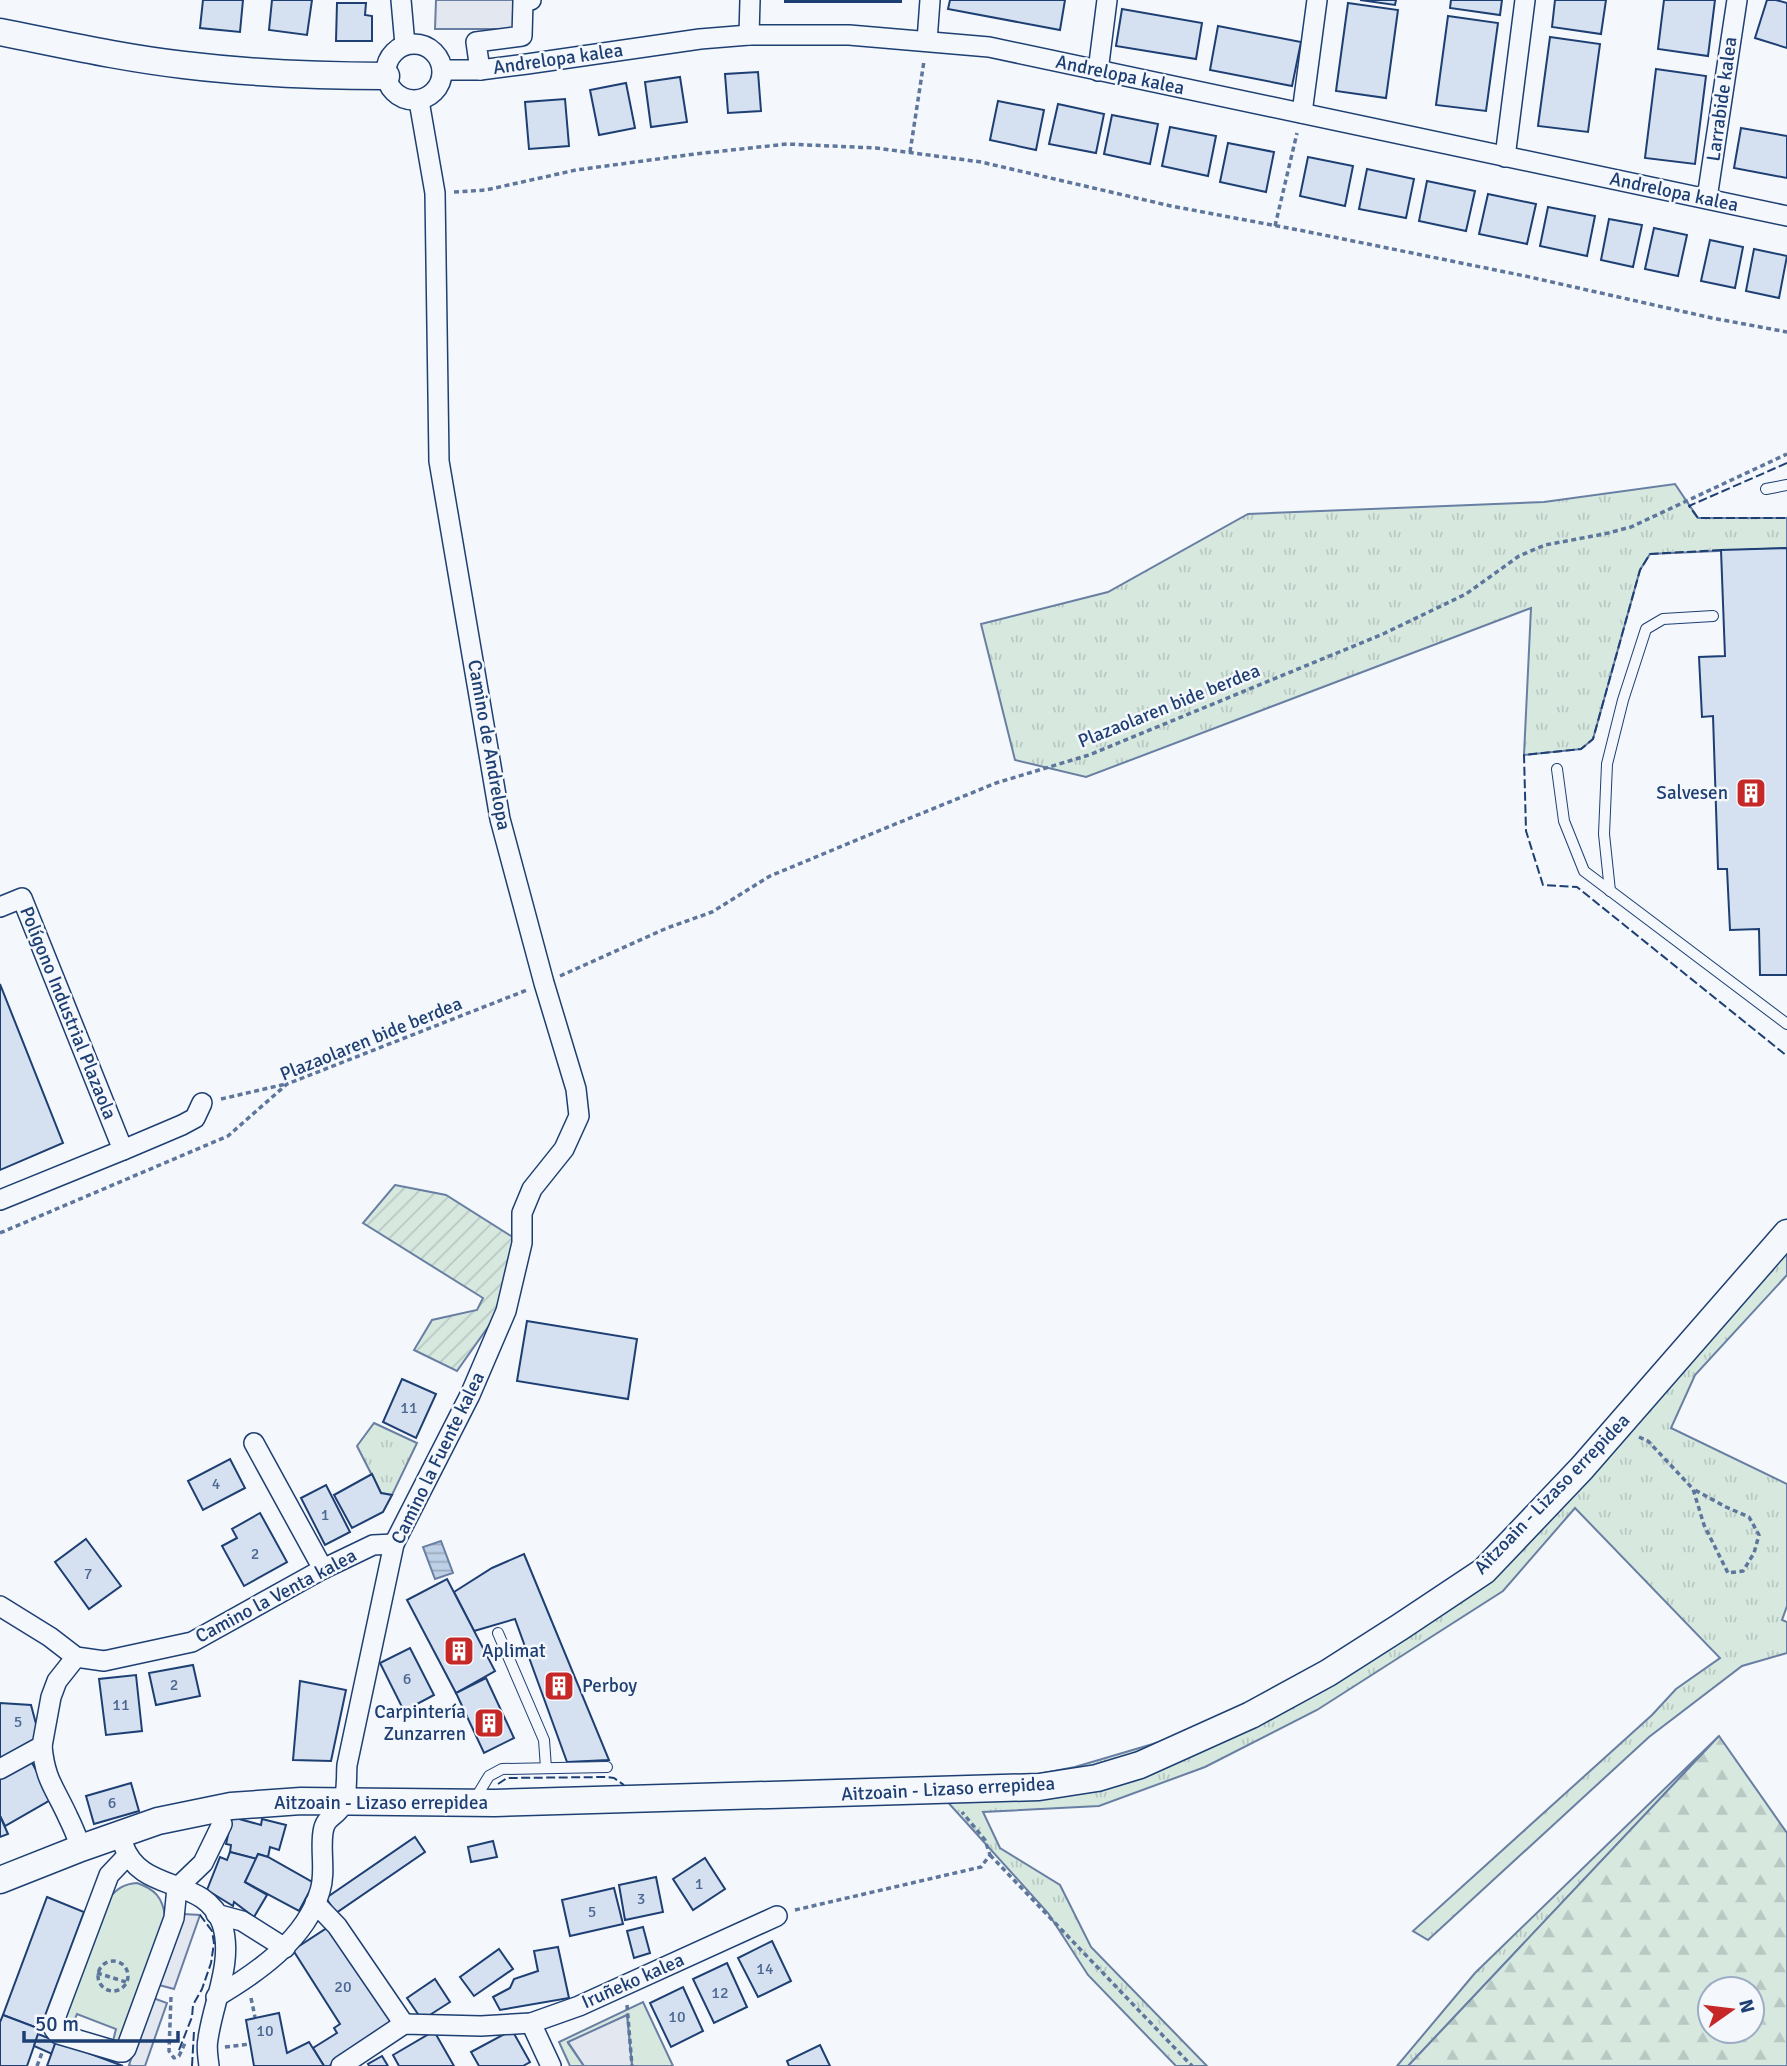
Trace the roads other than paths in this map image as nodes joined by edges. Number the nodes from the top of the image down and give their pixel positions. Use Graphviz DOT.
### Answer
graph roads {
  1 [pos="401,0"];
  2 [pos="531,0"];
  3 [pos="750,0"];
  4 [pos="930,0"];
  5 [pos="1107,0"];
  6 [pos="1317,0"];
  7 [pos="1525,0"];
  8 [pos="1737,0"];
  9 [pos="0,32"];
  10 [pos="750,35"];
  11 [pos="927,41"];
  12 [pos="405,45"];
  13 [pos="443,70"];
  14 [pos="480,70"];
  15 [pos="1098,71"];
  16 [pos="386,76"];
  17 [pos="419,101"];
  18 [pos="1302,114"];
  19 [pos="1505,158"];
  20 [pos="1707,198"];
  21 [pos="1787,216"];
  22 [pos="1787,485"];
  23 [pos="1766,489"];
  24 [pos="1713,616"];
  25 [pos="1557,769"];
  26 [pos="1610,891"];
  27 [pos="0,907"];
  28 [pos="1787,1024"];
  29 [pos="202,1103"];
  30 [pos="123,1150"];
  31 [pos="0,1200"];
  32 [pos="1787,1233"];
  33 [pos="484,1362"];
  34 [pos="254,1443"];
  35 [pos="394,1544"];
  36 [pos="323,1569"];
  37 [pos="0,1606"];
  38 [pos="498,1633"];
  39 [pos="76,1657"];
  40 [pos="42,1746"];
  41 [pos="607,1767"];
  42 [pos="546,1768"];
  43 [pos="0,1769"];
  44 [pos="344,1801"];
  45 [pos="472,1803"];
  46 [pos="222,1824"];
  47 [pos="123,1845"];
  48 [pos="81,1848"];
  49 [pos="0,1880"];
  50 [pos="177,1888"];
  51 [pos="315,1903"];
  52 [pos="216,1914"];
  53 [pos="776,1916"];
  54 [pos="285,1948"];
  55 [pos="216,1997"];
  56 [pos="531,2023"];
  57 [pos="404,2024"];
  58 [pos="209,2066"];
  59 [pos="341,2066"];
  60 [pos="551,2066"];
  1 -- 12 [label="street"];
  2 -- 14 [label="street"];
  3 -- 10 [label="street"];
  4 -- 11 [label="street"];
  5 -- 15 [label="street"];
  6 -- 18 [label="street"];
  7 -- 19 [label="street"];
  8 -- 20 [label="street, Larrabide kalea"];
  9 -- 16 [label="street"];
  10 -- 11 [label="street, Andrelopa kalea"];
  10 -- 14 [label="street, Andrelopa kalea"];
  11 -- 15 [label="street, Andrelopa kalea"];
  12 -- 13 [label="street"];
  12 -- 16 [label="street"];
  13 -- 14 [label="street, Andrelopa kalea"];
  13 -- 17 [label="street"];
  15 -- 18 [label="street, Andrelopa kalea"];
  16 -- 17 [label="street"];
  17 -- 33 [label="street, Camino de Andrelopa"];
  18 -- 19 [label="street, Andrelopa kalea"];
  19 -- 20 [label="street, Andrelopa kalea"];
  20 -- 21 [label="street, Andrelopa kalea"];
  22 -- 23 [label="lane"];
  24 -- 26 [label="lane"];
  25 -- 26 [label="lane"];
  26 -- 28 [label="lane"];
  27 -- 30 [label="street, Polígono Industrial Plazaola"];
  29 -- 30 [label="street"];
  30 -- 31 [label="street"];
  32 -- 45 [label="street, Aitzoain - Lizaso errepidea"];
  33 -- 35 [label="street, Camino la Fuente kalea"];
  34 -- 36 [label="street"];
  35 -- 36 [label="street, Camino la Venta kalea"];
  35 -- 44 [label="street, Camino la Fuente kalea"];
  36 -- 39 [label="street, Camino la Venta kalea"];
  37 -- 39 [label="street"];
  38 -- 42 [label="lane"];
  39 -- 40 [label="street"];
  40 -- 43 [label="street"];
  40 -- 48 [label="street"];
  41 -- 42 [label="lane"];
  42 -- 45 [label="lane"];
  44 -- 45 [label="street, Aitzoain - Lizaso errepidea"];
  44 -- 47 [label="street, Aitzoain - Lizaso errepidea"];
  44 -- 51 [label="street"];
  46 -- 50 [label="street"];
  47 -- 48 [label="street, Aitzoain - Lizaso errepidea"];
  47 -- 50 [label="street"];
  47 -- 50 [label="street"];
  48 -- 49 [label="street, Aitzoain - Lizaso errepidea"];
  50 -- 52 [label="street"];
  51 -- 54 [label="street"];
  51 -- 57 [label="street"];
  52 -- 54 [label="street"];
  52 -- 55 [label="street"];
  53 -- 56 [label="street, Iruñeko kalea"];
  54 -- 55 [label="street"];
  55 -- 58 [label="street"];
  56 -- 57 [label="street, Iruñeko kalea"];
  56 -- 60 [label="street"];
  57 -- 59 [label="street"];
}
